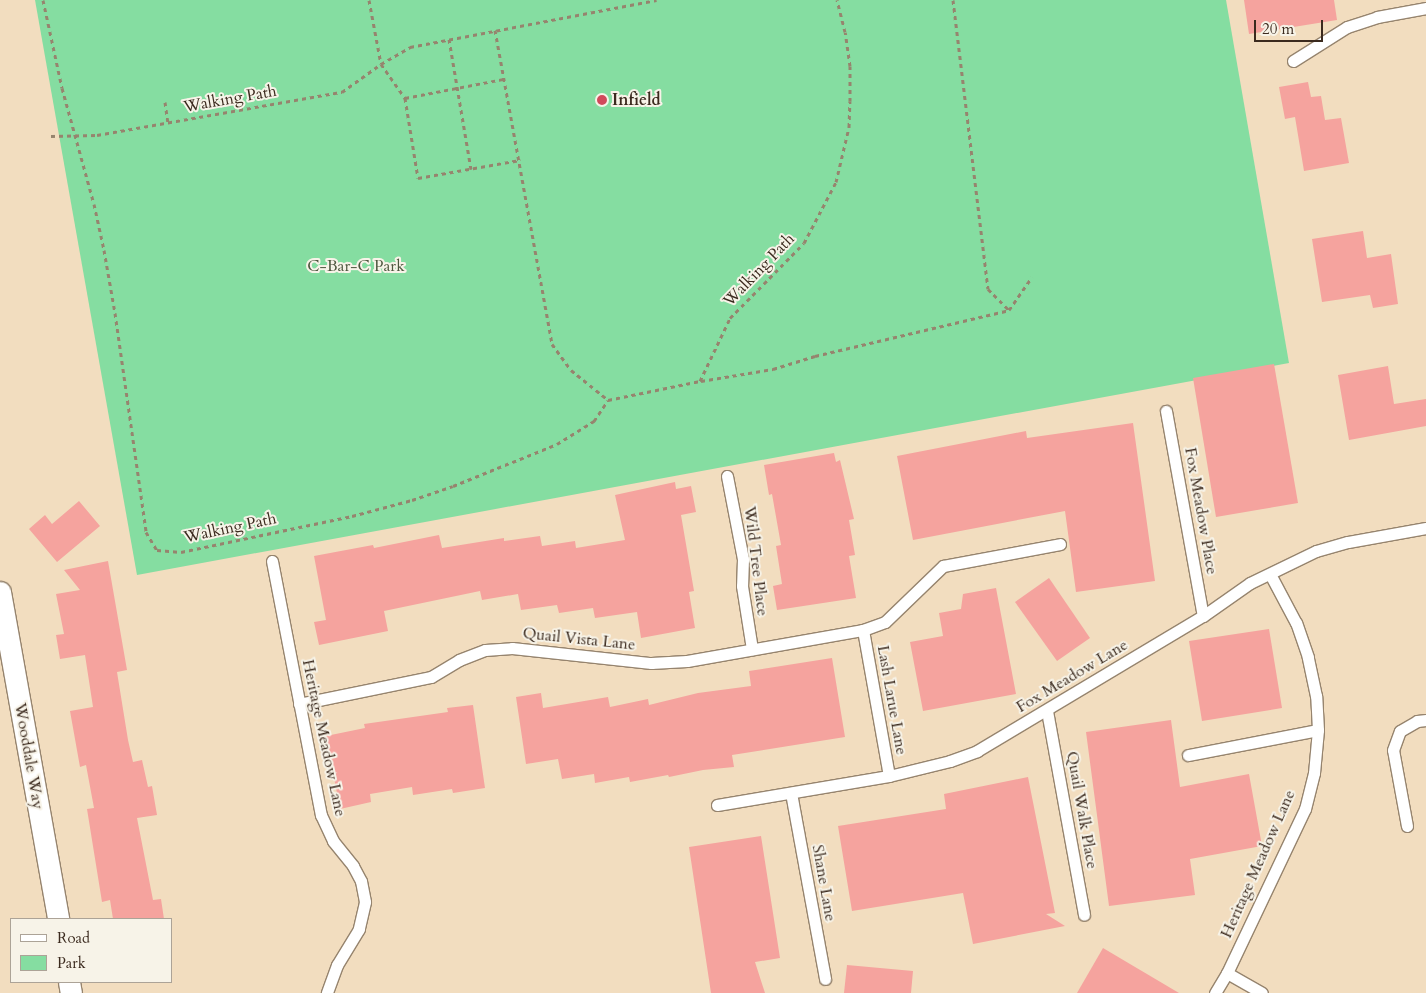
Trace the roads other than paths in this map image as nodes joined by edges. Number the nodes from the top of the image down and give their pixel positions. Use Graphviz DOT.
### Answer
graph roads {
  1 [pos="1426,8"];
  2 [pos="1293,61"];
  3 [pos="1166,412"];
  4 [pos="727,476"];
  5 [pos="1426,528"];
  6 [pos="1060,544"];
  7 [pos="272,561"];
  8 [pos="1270,574"];
  9 [pos="0,592"];
  10 [pos="1203,616"];
  11 [pos="862,630"];
  12 [pos="752,649"];
  13 [pos="299,704"];
  14 [pos="1047,711"];
  15 [pos="1426,720"];
  16 [pos="1318,730"];
  17 [pos="1188,755"];
  18 [pos="889,776"];
  19 [pos="791,792"];
  20 [pos="716,805"];
  21 [pos="1408,826"];
  22 [pos="1084,915"];
  23 [pos="58,918"];
  24 [pos="1227,973"];
  25 [pos="824,979"];
  26 [pos="327,993"];
  27 [pos="1215,993"];
  28 [pos="1262,993"];
  1 -- 2 [label="lane"];
  3 -- 10 [label="lane, Fox Meadow Place"];
  4 -- 12 [label="lane, Wild Tree Place"];
  5 -- 8 [label="lane, Fox Meadow Lane"];
  6 -- 11 [label="lane, Quail Vista Lane"];
  7 -- 13 [label="lane, Heritage Meadow Lane"];
  8 -- 10 [label="lane, Fox Meadow Lane"];
  8 -- 16 [label="lane, Heritage Meadow Lane"];
  9 -- 23 [label="street, Wooddale Way"];
  10 -- 14 [label="lane, Fox Meadow Lane"];
  11 -- 12 [label="lane, Quail Vista Lane"];
  11 -- 18 [label="lane, Lash Larue Lane"];
  12 -- 13 [label="lane, Quail Vista Lane"];
  13 -- 26 [label="lane, Heritage Meadow Lane"];
  14 -- 18 [label="lane, Fox Meadow Lane"];
  14 -- 22 [label="lane, Quail Walk Place"];
  15 -- 21 [label="lane"];
  16 -- 17 [label="lane"];
  16 -- 24 [label="lane, Heritage Meadow Lane"];
  18 -- 19 [label="lane, Fox Meadow Lane"];
  19 -- 20 [label="lane, Fox Meadow Lane"];
  19 -- 25 [label="lane, Shane Lane"];
  24 -- 27 [label="lane, Heritage Meadow Lane"];
  24 -- 28 [label="lane"];
}
